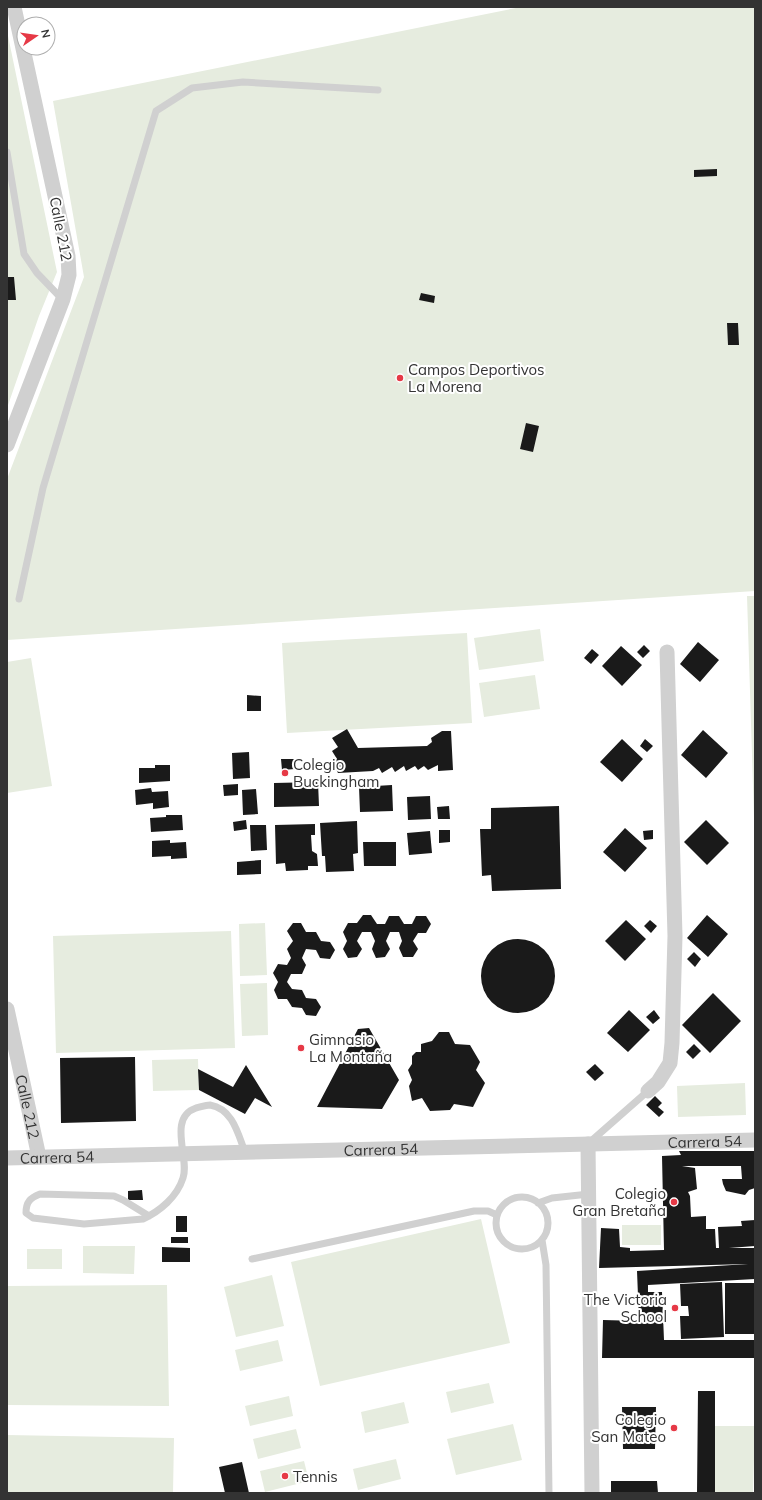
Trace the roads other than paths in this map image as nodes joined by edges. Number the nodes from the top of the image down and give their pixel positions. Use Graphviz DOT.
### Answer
graph roads {
  1 [pos="14,7"];
  2 [pos="378,90"];
  3 [pos="7,152"];
  4 [pos="62,299"];
  5 [pos="7,445"];
  6 [pos="19,599"];
  7 [pos="667,652"];
  8 [pos="7,1009"];
  9 [pos="648,1091"];
  10 [pos="755,1140"];
  11 [pos="588,1144"];
  12 [pos="245,1152"];
  13 [pos="182,1154"];
  14 [pos="39,1157"];
  15 [pos="7,1158"];
  16 [pos="589,1194"];
  17 [pos="538,1203"];
  18 [pos="497,1215"];
  19 [pos="149,1216"];
  20 [pos="542,1240"];
  21 [pos="252,1259"];
  22 [pos="549,1493"];
  23 [pos="592,1493"];
  1 -- 4 [label="street, Calle 212"];
  2 -- 6 [label="lane"];
  3 -- 4 [label="lane"];
  4 -- 5 [label="street, Calle 212"];
  7 -- 9 [label="street"];
  8 -- 14 [label="street, Calle 212"];
  9 -- 11 [label="lane"];
  10 -- 11 [label="street, Carrera 54"];
  11 -- 12 [label="street, Carrera 54"];
  11 -- 16 [label="street"];
  12 -- 13 [label="street, Carrera 54"];
  12 -- 13 [label="lane"];
  13 -- 14 [label="street, Carrera 54"];
  13 -- 19 [label="lane"];
  14 -- 15 [label="street, Carrera 54"];
  16 -- 17 [label="lane"];
  16 -- 23 [label="street"];
  17 -- 18 [label="lane"];
  17 -- 20 [label="lane"];
  18 -- 20 [label="lane"];
  18 -- 21 [label="lane"];
  19 -- 19 [label="lane"];
  20 -- 22 [label="lane"];
}
